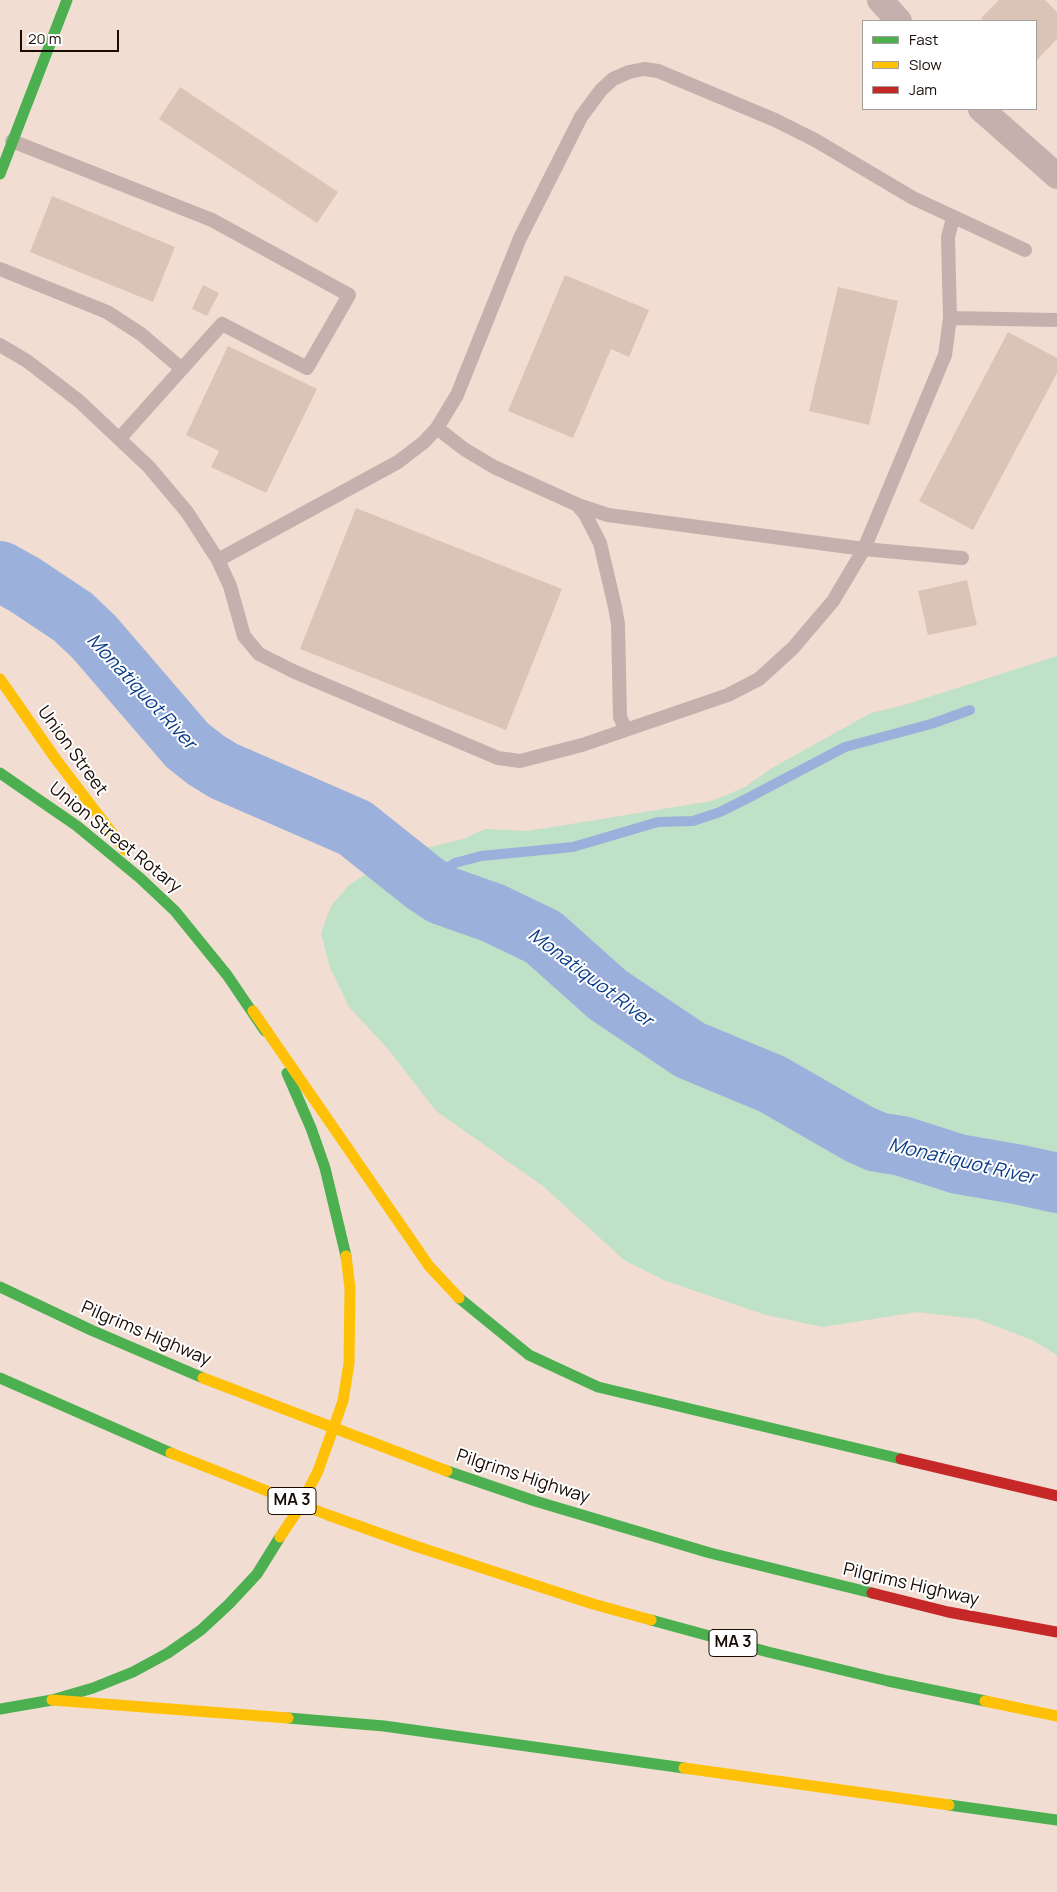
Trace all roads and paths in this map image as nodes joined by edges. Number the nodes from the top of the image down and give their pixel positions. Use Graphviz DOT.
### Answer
graph roads {
  1 [pos="68,0"];
  2 [pos="880,0"];
  3 [pos="898,20"];
  4 [pos="982,110"];
  5 [pos="6,139"];
  6 [pos="0,174"];
  7 [pos="1057,176"];
  8 [pos="953,218"];
  9 [pos="1025,250"];
  10 [pos="0,269"];
  11 [pos="950,318"];
  12 [pos="1057,320"];
  13 [pos="0,345"];
  14 [pos="182,370"];
  15 [pos="437,428"];
  16 [pos="120,438"];
  17 [pos="578,505"];
  18 [pos="864,549"];
  19 [pos="962,558"];
  20 [pos="218,560"];
  21 [pos="0,679"];
  22 [pos="626,730"];
  23 [pos="0,773"];
  24 [pos="176,911"];
  25 [pos="253,1011"];
  26 [pos="0,1287"];
  27 [pos="0,1378"];
  28 [pos="1057,1496"];
  29 [pos="1057,1632"];
  30 [pos="52,1700"];
  31 [pos="0,1709"];
  32 [pos="1057,1716"];
  33 [pos="1057,1820"];
  1 -- 5 [label="main road"];
  2 -- 3 [label="street"];
  4 -- 7 [label="street"];
  5 -- 6 [label="main road"];
  5 -- 14 [label="lane"];
  8 -- 9 [label="lane"];
  8 -- 11 [label="lane"];
  8 -- 15 [label="lane"];
  10 -- 14 [label="lane"];
  11 -- 12 [label="lane"];
  11 -- 18 [label="lane"];
  13 -- 16 [label="lane"];
  14 -- 16 [label="lane"];
  15 -- 17 [label="lane"];
  15 -- 20 [label="lane"];
  16 -- 20 [label="lane"];
  17 -- 18 [label="lane"];
  17 -- 22 [label="lane"];
  18 -- 19 [label="lane"];
  18 -- 22 [label="lane"];
  20 -- 22 [label="lane"];
  21 -- 24 [label="main road, Union Street"];
  23 -- 24 [label="main road, Union Street Rotary"];
  24 -- 25 [label="main road, Union Street Rotary"];
  25 -- 28 [label="main road"];
  25 -- 30 [label="main road, Union Street Rotary"];
  26 -- 29 [label="main road, Pilgrims Highway, bridge"];
  27 -- 32 [label="main road, MA 3, bridge"];
  30 -- 31 [label="main road, Union Street Rotary"];
  30 -- 33 [label="main road"];
}
